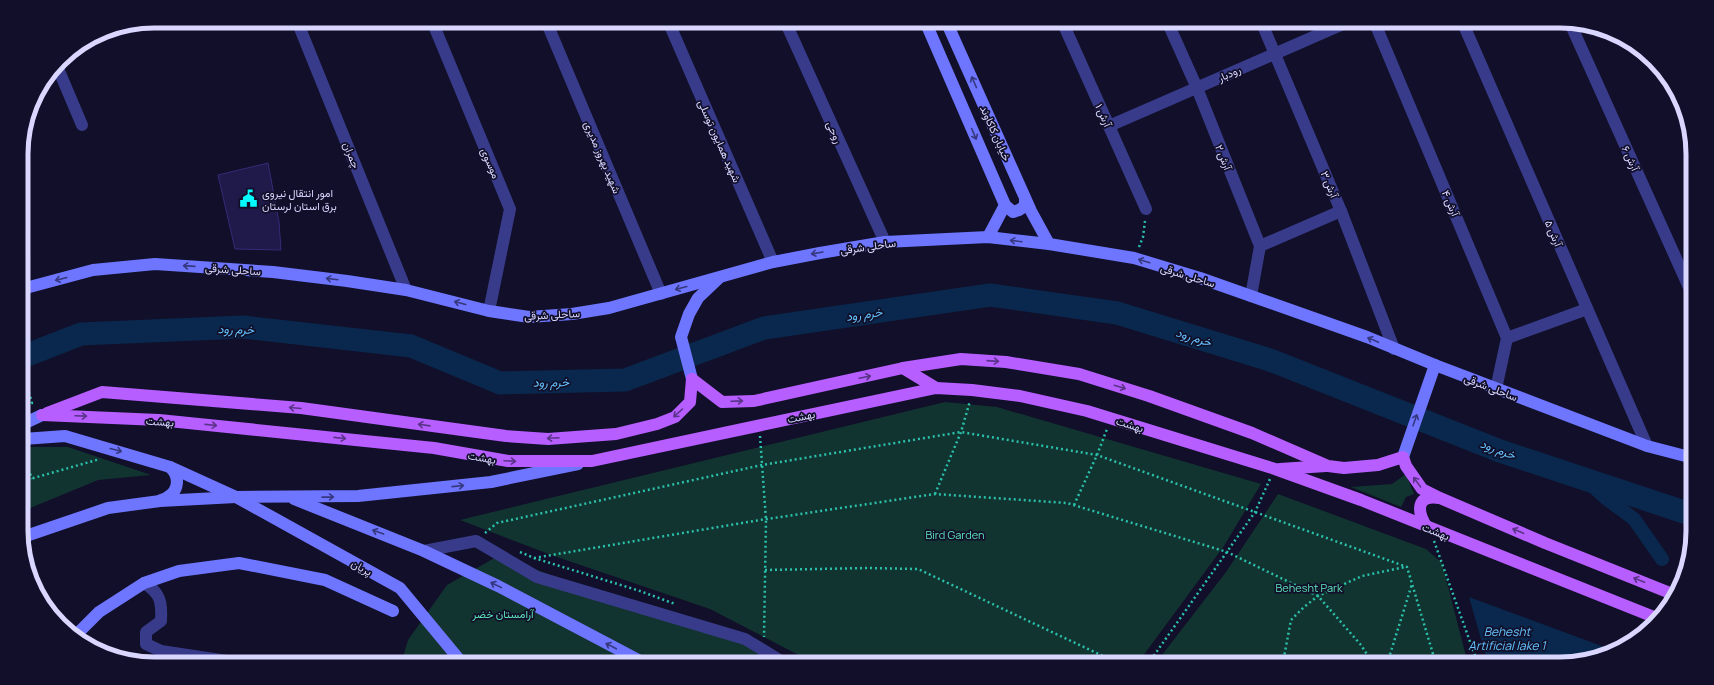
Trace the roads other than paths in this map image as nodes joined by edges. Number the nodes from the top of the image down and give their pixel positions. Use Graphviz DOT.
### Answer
graph roads {
  1 [pos="300,28"];
  2 [pos="435,28"];
  3 [pos="549,28"];
  4 [pos="671,28"];
  5 [pos="788,28"];
  6 [pos="928,28"];
  7 [pos="949,28"];
  8 [pos="1065,28"];
  9 [pos="1170,28"];
  10 [pos="1264,28"];
  11 [pos="1334,28"];
  12 [pos="1377,28"];
  13 [pos="1465,28"];
  14 [pos="1573,29"];
  15 [pos="1275,54"];
  16 [pos="59,71"];
  17 [pos="1197,88"];
  18 [pos="82,125"];
  19 [pos="1109,126"];
  20 [pos="1025,198"];
  21 [pos="1005,205"];
  22 [pos="1146,209"];
  23 [pos="1341,211"];
  24 [pos="988,237"];
  25 [pos="884,242"];
  26 [pos="1049,244"];
  27 [pos="1260,246"];
  28 [pos="773,262"];
  29 [pos="719,278"];
  30 [pos="1686,281"];
  31 [pos="28,287"];
  32 [pos="406,290"];
  33 [pos="661,294"];
  34 [pos="1251,296"];
  35 [pos="1587,309"];
  36 [pos="489,311"];
  37 [pos="1507,338"];
  38 [pos="1394,349"];
  39 [pos="1435,365"];
  40 [pos="903,368"];
  41 [pos="692,379"];
  42 [pos="936,388"];
  43 [pos="1496,389"];
  44 [pos="42,415"];
  45 [pos="28,422"];
  46 [pos="28,439"];
  47 [pos="1646,446"];
  48 [pos="1686,456"];
  49 [pos="1402,457"];
  50 [pos="592,461"];
  51 [pos="1328,466"];
  52 [pos="170,467"];
  53 [pos="1275,470"];
  54 [pos="236,498"];
  55 [pos="289,498"];
  56 [pos="1440,498"];
  57 [pos="160,501"];
  58 [pos="1427,527"];
  59 [pos="28,535"];
  60 [pos="424,551"];
  61 [pos="144,583"];
  62 [pos="1670,593"];
  63 [pos="392,611"];
  64 [pos="1652,616"];
  65 [pos="79,632"];
  66 [pos="201,657"];
  67 [pos="457,657"];
  68 [pos="633,657"];
  69 [pos="775,657"];
  1 -- 32 [label="street, چمران"];
  2 -- 36 [label="street, موسوی"];
  3 -- 33 [label="street, شهید بهروز مدیری"];
  4 -- 28 [label="street, شهید همایون توسلی"];
  5 -- 25 [label="street, روحی"];
  6 -- 21 [label="main road, خیابان کاکاوند, one-way"];
  20 -- 7 [label="main road, خیابان کاکاوند, one-way"];
  8 -- 19 [label="street, آرش ۱"];
  9 -- 17 [label="street, آرش ۲"];
  10 -- 15 [label="street, آرش ۳"];
  11 -- 15 [label="street, رودبار"];
  12 -- 37 [label="street, آرش ۴"];
  13 -- 35 [label="street, آرش ۵"];
  14 -- 30 [label="street, آرش ۶"];
  15 -- 17 [label="street, رودبار"];
  15 -- 23 [label="street, آرش ۳"];
  16 -- 18 [label="street"];
  17 -- 19 [label="street, رودبار"];
  17 -- 27 [label="street, آرش ۲"];
  19 -- 22 [label="street, آرش ۱"];
  20 -- 21 [label="main road"];
  20 -- 26 [label="main road, خیابان کاکاوند"];
  21 -- 24 [label="main road"];
  23 -- 27 [label="street"];
  23 -- 38 [label="street, آرش ۳"];
  24 -- 25 [label="main road, ساحلی شرقی"];
  26 -- 24 [label="main road, ساحلی شرقی, one-way"];
  25 -- 28 [label="main road, ساحلی شرقی, one-way"];
  34 -- 26 [label="main road, ساحلی شرقی, one-way"];
  27 -- 34 [label="street"];
  28 -- 29 [label="main road, ساحلی شرقی"];
  29 -- 33 [label="main road, ساحلی شرقی, one-way"];
  29 -- 41 [label="main road"];
  32 -- 31 [label="main road, ساحلی شرقی, one-way"];
  36 -- 32 [label="main road, ساحلی شرقی, one-way"];
  33 -- 36 [label="main road, ساحلی شرقی"];
  38 -- 34 [label="main road, ساحلی شرقی, one-way"];
  35 -- 37 [label="street"];
  35 -- 47 [label="street, آرش ۵"];
  37 -- 43 [label="street"];
  38 -- 39 [label="main road, ساحلی شرقی"];
  39 -- 43 [label="main road, ساحلی شرقی"];
  49 -- 39 [label="main road, one-way"];
  41 -- 40 [label="main road, one-way"];
  40 -- 42 [label="main road"];
  40 -- 51 [label="main road, one-way"];
  41 -- 44 [label="main road, one-way"];
  42 -- 50 [label="main road, بهشت"];
  42 -- 53 [label="main road, بهشت"];
  43 -- 47 [label="main road, ساحلی شرقی"];
  44 -- 45 [label="main road"];
  44 -- 50 [label="main road, بهشت, one-way"];
  46 -- 52 [label="main road, پریان, one-way"];
  47 -- 48 [label="main road, ساحلی شرقی"];
  49 -- 51 [label="main road"];
  56 -- 49 [label="main road, one-way"];
  55 -- 50 [label="main road, one-way"];
  51 -- 53 [label="main road"];
  52 -- 54 [label="main road, پریان"];
  52 -- 57 [label="main road"];
  53 -- 58 [label="main road, بهشت"];
  54 -- 55 [label="main road"];
  54 -- 57 [label="main road"];
  54 -- 67 [label="main road, پریان"];
  60 -- 55 [label="main road, one-way"];
  56 -- 58 [label="main road"];
  62 -- 56 [label="main road, one-way"];
  57 -- 59 [label="main road"];
  58 -- 64 [label="main road, بهشت"];
  68 -- 60 [label="main road, one-way"];
  60 -- 69 [label="street"];
  61 -- 63 [label="main road"];
  61 -- 65 [label="main road"];
  61 -- 66 [label="street"];
}
